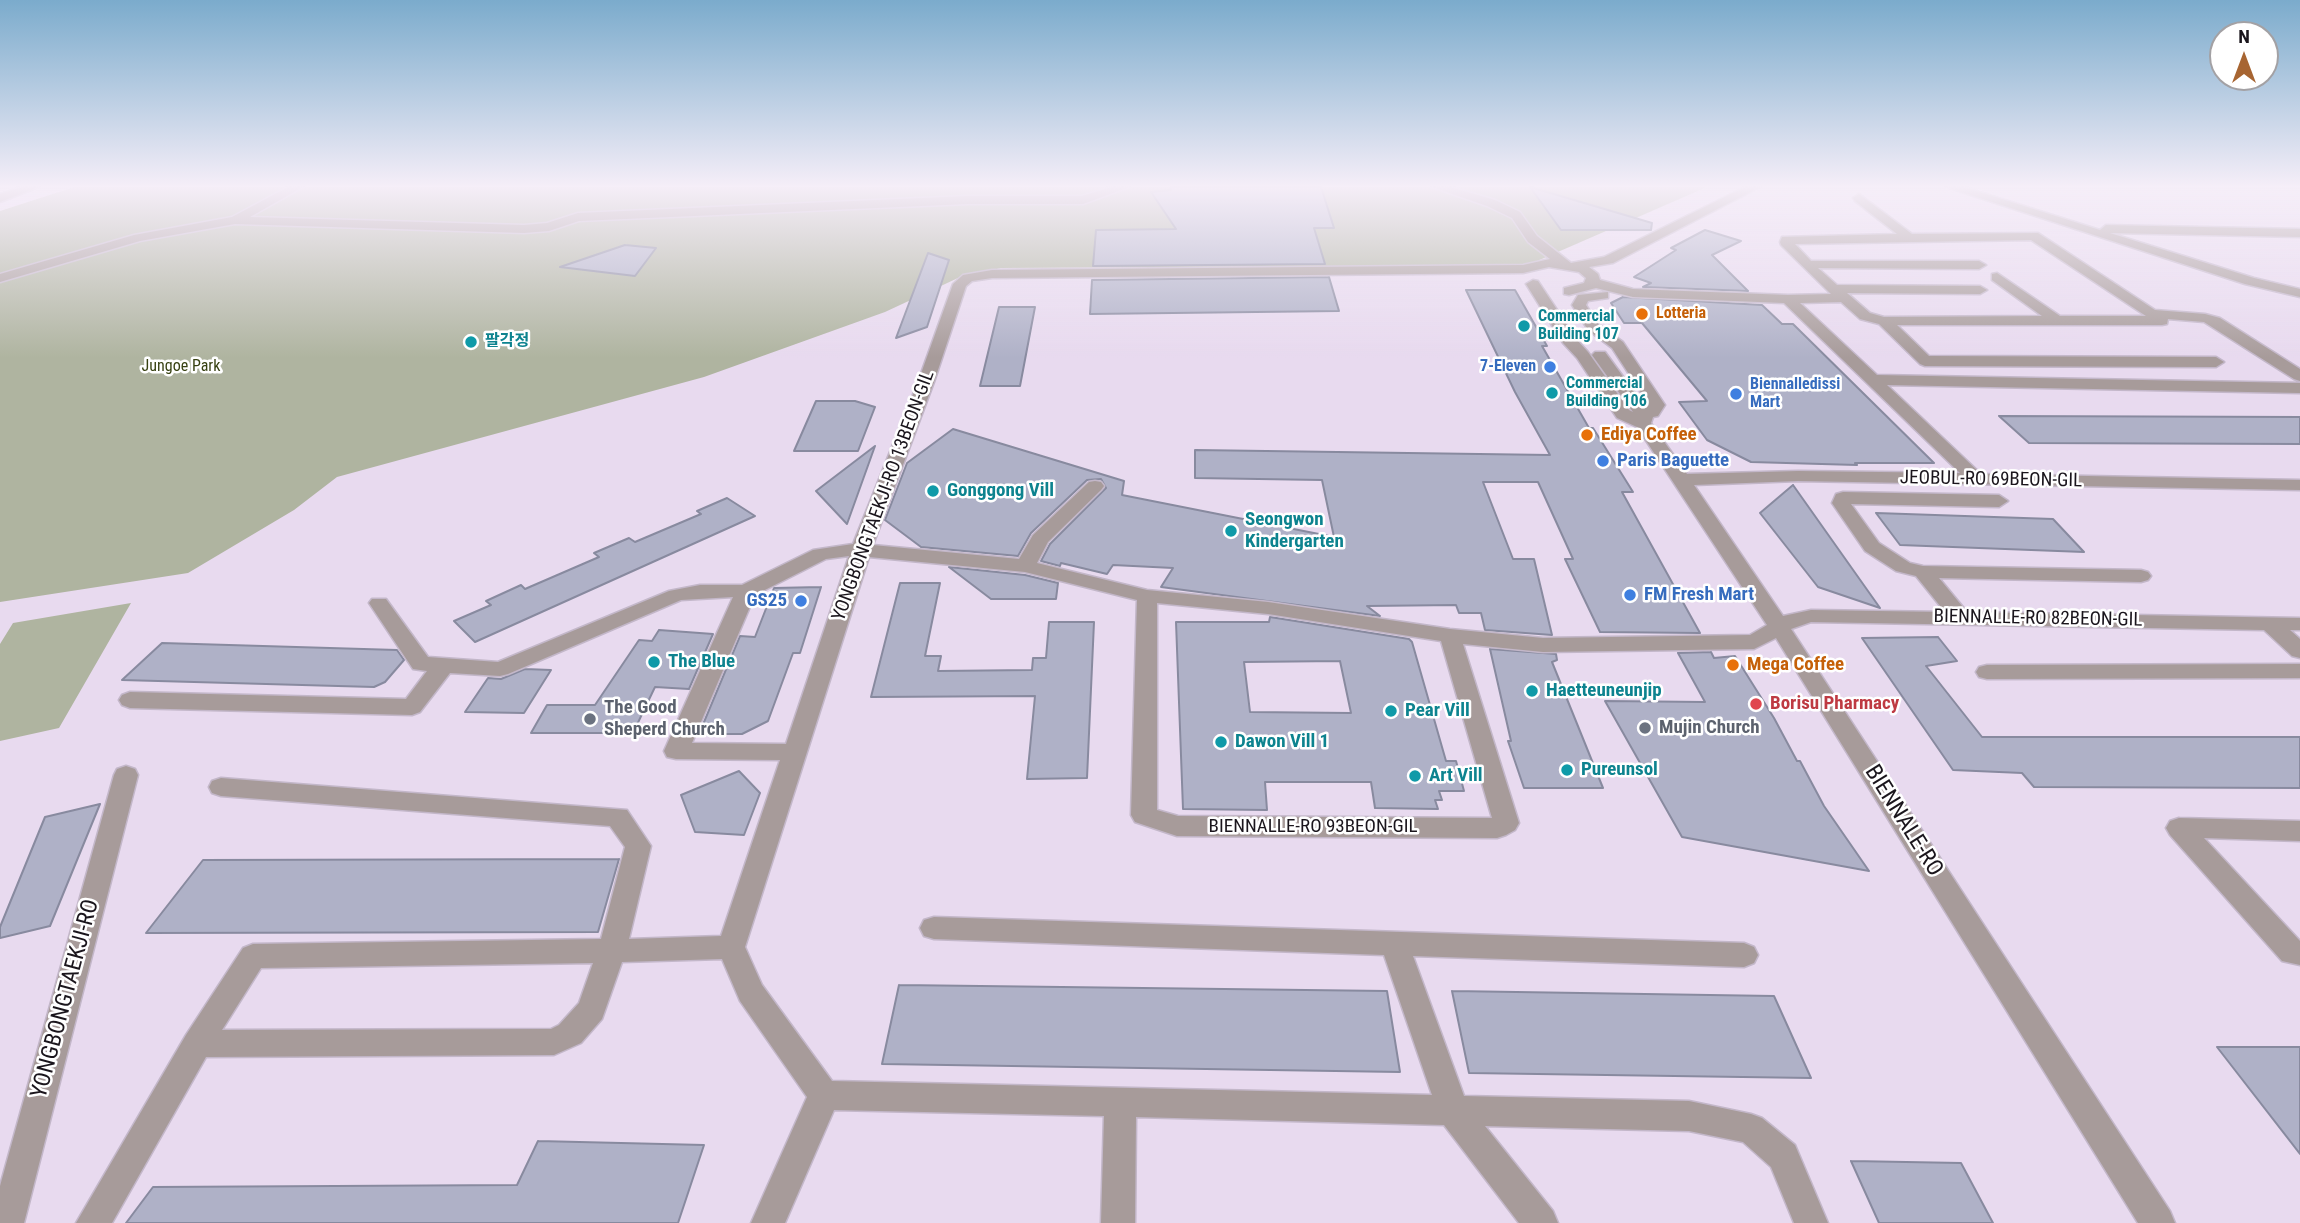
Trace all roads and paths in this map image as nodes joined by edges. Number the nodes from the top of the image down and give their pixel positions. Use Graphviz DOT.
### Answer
graph roads {
  1 [pos="117,244"];
  2 [pos="1527,244"];
  3 [pos="1538,244"];
  4 [pos="1640,244"];
  5 [pos="1788,244"];
  6 [pos="2046,244"];
  7 [pos="2132,244"];
  8 [pos="1552,256"];
  9 [pos="1608,260"];
  10 [pos="1570,265"];
  11 [pos="1979,265"];
  12 [pos="1808,266"];
  13 [pos="1529,273"];
  14 [pos="1997,277"];
  15 [pos="0,278"];
  16 [pos="1594,280"];
  17 [pos="1980,290"];
  18 [pos="1569,291"];
  19 [pos="2300,293"];
  20 [pos="1839,294"];
  21 [pos="1612,295"];
  22 [pos="1664,295"];
  23 [pos="1788,299"];
  24 [pos="2153,314"];
  25 [pos="2057,320"];
  26 [pos="1884,321"];
  27 [pos="1601,355"];
  28 [pos="2216,362"];
  29 [pos="2300,376"];
  30 [pos="1874,380"];
  31 [pos="2300,387"];
  32 [pos="1647,418"];
  33 [pos="1976,479"];
  34 [pos="1682,480"];
  35 [pos="2300,485"];
  36 [pos="1095,486"];
  37 [pos="1999,501"];
  38 [pos="861,550"];
  39 [pos="1025,566"];
  40 [pos="1923,572"];
  41 [pos="2141,576"];
  42 [pos="746,591"];
  43 [pos="1147,596"];
  44 [pos="379,603"];
  45 [pos="1959,617"];
  46 [pos="2269,623"];
  47 [pos="2300,624"];
  48 [pos="1779,627"];
  49 [pos="1450,636"];
  50 [pos="2300,651"];
  51 [pos="443,665"];
  52 [pos="2300,671"];
  53 [pos="1987,672"];
  54 [pos="130,700"];
  55 [pos="794,752"];
  56 [pos="125,775"];
  57 [pos="221,787"];
  58 [pos="2300,831"];
  59 [pos="934,928"];
  60 [pos="1394,943"];
  61 [pos="731,947"];
  62 [pos="612,951"];
  63 [pos="2300,953"];
  64 [pos="1744,955"];
  65 [pos="197,1045"];
  66 [pos="824,1096"];
  67 [pos="1120,1102"];
  68 [pos="1453,1111"];
  69 [pos="7,1223"];
  70 [pos="93,1223"];
  71 [pos="768,1223"];
  72 [pos="1118,1223"];
  73 [pos="1541,1223"];
  74 [pos="1811,1223"];
  75 [pos="2158,1223"];
  1 -- 15 [label="street"];
  2 -- 13 [label="street"];
  3 -- 8 [label="street"];
  4 -- 9 [label="street"];
  5 -- 12 [label="street"];
  6 -- 24 [label="street"];
  7 -- 19 [label="street"];
  8 -- 9 [label="street"];
  8 -- 10 [label="street"];
  9 -- 10 [label="street"];
  9 -- 16 [label="street"];
  10 -- 13 [label="street"];
  10 -- 16 [label="street"];
  11 -- 12 [label="street"];
  12 -- 20 [label="street"];
  13 -- 18 [label="street"];
  13 -- 32 [label="street, BIENNALE-RO"];
  13 -- 38 [label="street, YONGBONGTAEKJI-RO 13BEON-GIL"];
  14 -- 25 [label="street"];
  16 -- 18 [label="street"];
  16 -- 22 [label="street"];
  17 -- 20 [label="street"];
  18 -- 21 [label="street"];
  18 -- 32 [label="street, BIENNALE-RO"];
  20 -- 23 [label="street"];
  20 -- 26 [label="street"];
  21 -- 22 [label="street"];
  21 -- 32 [label="street"];
  22 -- 23 [label="street"];
  23 -- 30 [label="street"];
  24 -- 25 [label="street"];
  24 -- 29 [label="street"];
  25 -- 26 [label="street"];
  26 -- 28 [label="street"];
  27 -- 32 [label="street"];
  30 -- 31 [label="street"];
  30 -- 33 [label="street"];
  32 -- 34 [label="street, BIENNALE-RO"];
  33 -- 34 [label="street, JEOBUL-RO 69BEON-GIL"];
  33 -- 35 [label="street, JEOBUL-RO 69BEON-GIL"];
  34 -- 48 [label="street, BIENNALE-RO"];
  36 -- 39 [label="street"];
  37 -- 40 [label="street"];
  38 -- 39 [label="street"];
  38 -- 42 [label="street"];
  38 -- 55 [label="street, YONGBONGTAEKJI-RO 13BEON-GIL"];
  39 -- 43 [label="street"];
  40 -- 41 [label="street"];
  40 -- 45 [label="street"];
  42 -- 51 [label="street"];
  42 -- 55 [label="street"];
  43 -- 49 [label="street"];
  43 -- 49 [label="street, BIENNALLE-RO 93BEON-GIL"];
  44 -- 51 [label="street"];
  45 -- 46 [label="street, BIENNALLE-RO 82BEON-GIL"];
  45 -- 48 [label="street, BIENNALLE-RO 82BEON-GIL"];
  46 -- 47 [label="street, BIENNALLE-RO 82BEON-GIL"];
  46 -- 50 [label="street"];
  48 -- 49 [label="street"];
  48 -- 75 [label="street, BIENNALE-RO"];
  51 -- 54 [label="street"];
  52 -- 53 [label="street"];
  55 -- 61 [label="street, YONGBONGTAEKJI-RO 13BEON-GIL"];
  56 -- 69 [label="street, YONGBONGTAEKJI-RO"];
  57 -- 62 [label="street"];
  58 -- 63 [label="street"];
  59 -- 60 [label="street"];
  60 -- 64 [label="street"];
  60 -- 68 [label="street"];
  61 -- 62 [label="street"];
  61 -- 66 [label="street"];
  62 -- 65 [label="street"];
  62 -- 65 [label="street"];
  65 -- 70 [label="street"];
  66 -- 67 [label="street"];
  66 -- 71 [label="street"];
  67 -- 68 [label="street"];
  67 -- 72 [label="street"];
  68 -- 73 [label="street"];
  68 -- 74 [label="street"];
}
